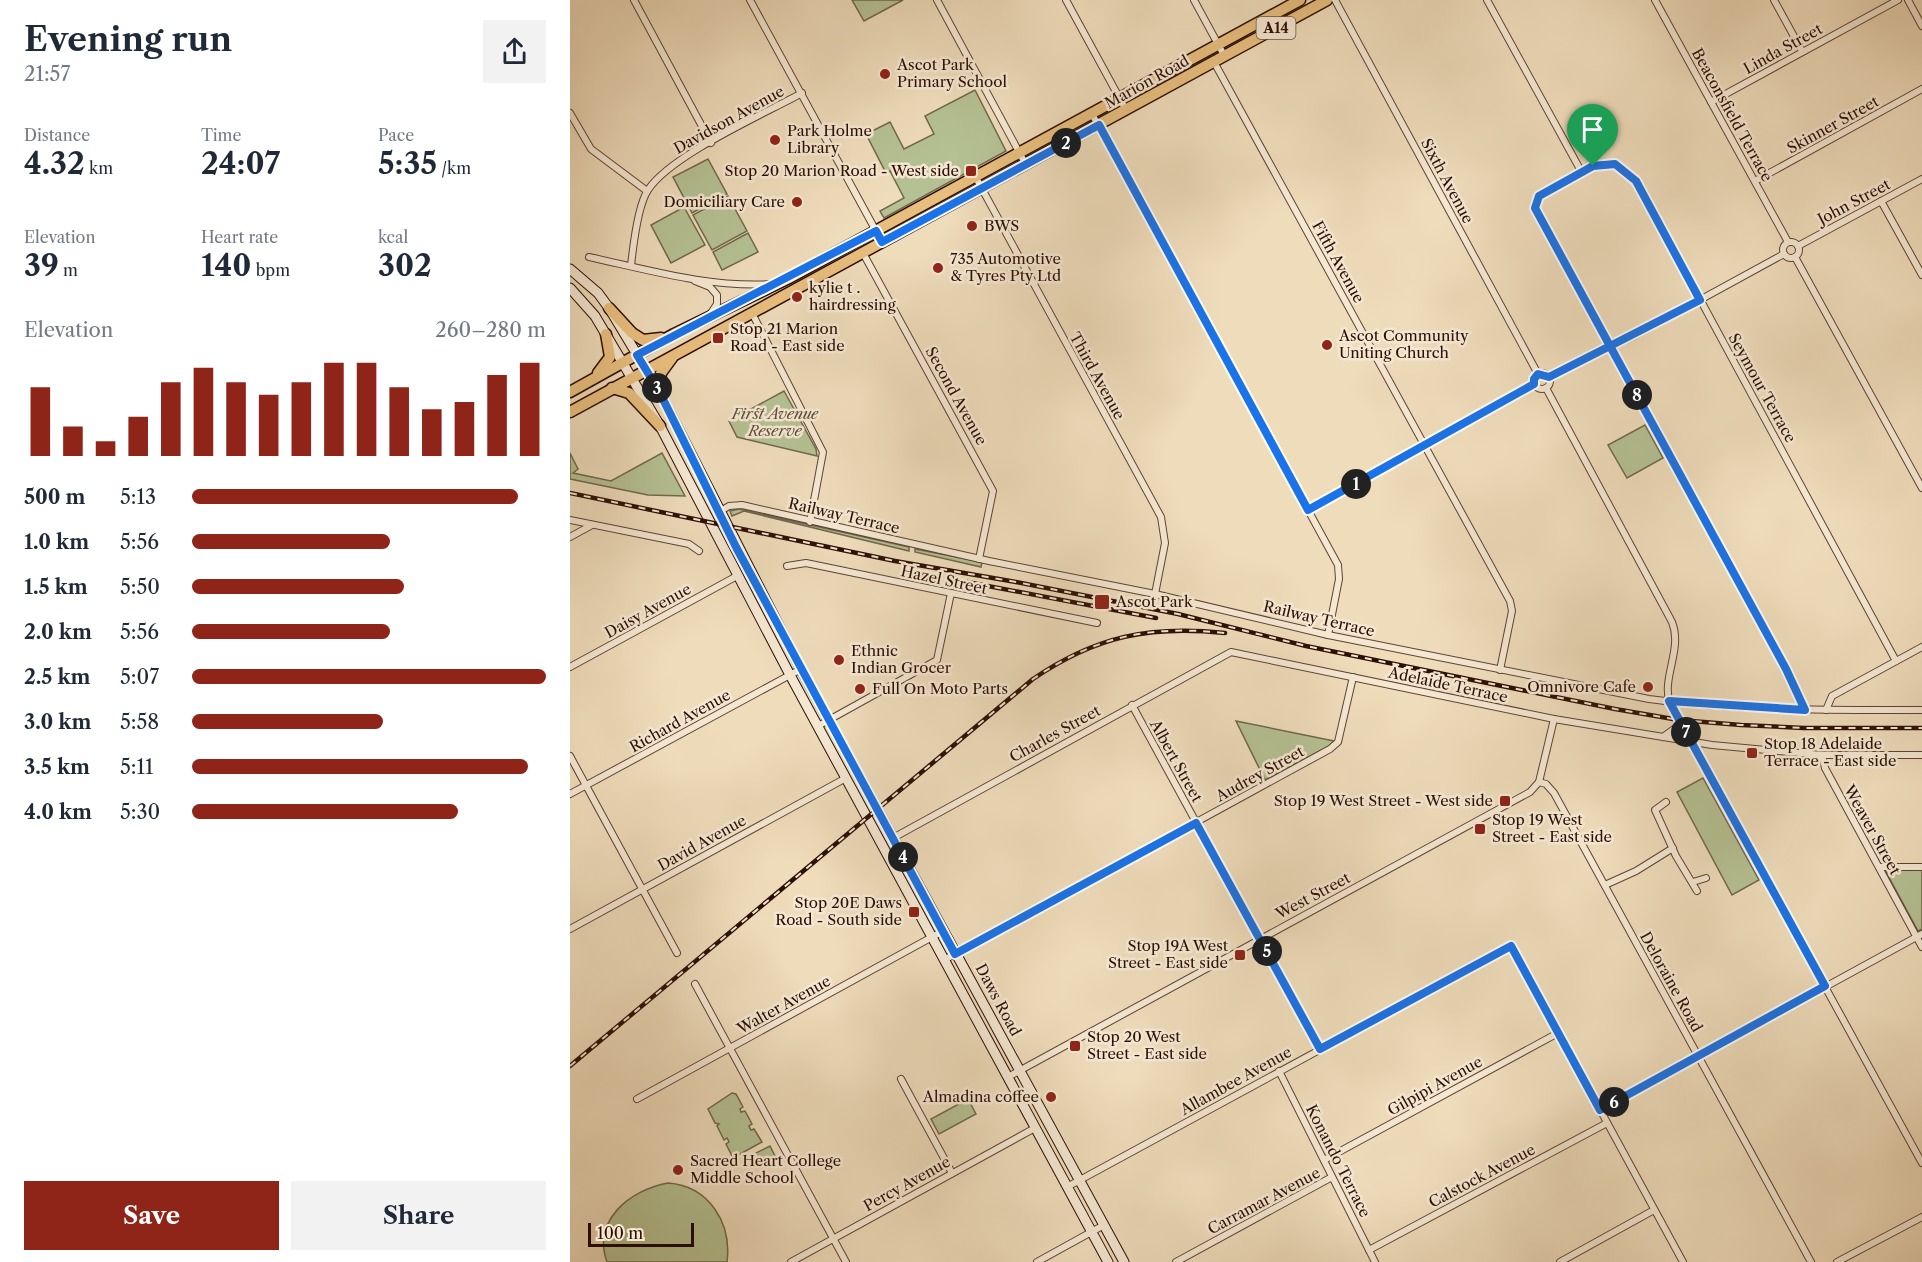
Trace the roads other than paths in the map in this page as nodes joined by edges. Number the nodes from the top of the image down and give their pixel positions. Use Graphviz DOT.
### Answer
graph roads {
  1 [pos="634,0"];
  2 [pos="750,0"];
  3 [pos="937,0"];
  4 [pos="1066,0"];
  5 [pos="1194,0"];
  6 [pos="1300,0"];
  7 [pos="1327,0"];
  8 [pos="1335,0"];
  9 [pos="1487,0"];
  10 [pos="1655,0"];
  11 [pos="1774,0"];
  12 [pos="1898,0"];
  13 [pos="1908,0"];
  14 [pos="1922,26"];
  15 [pos="1218,45"];
  16 [pos="1802,51"];
  17 [pos="1225,57"];
  18 [pos="1214,62"];
  19 [pos="1922,89"];
  20 [pos="802,93"];
  21 [pos="1120,98"];
  22 [pos="1711,102"];
  23 [pos="1126,110"];
  24 [pos="570,113"];
  25 [pos="1092,114"];
  26 [pos="1099,125"];
  27 [pos="711,143"];
  28 [pos="1019,153"];
  29 [pos="1026,165"];
  30 [pos="1581,171"];
  31 [pos="975,176"];
  32 [pos="1922,179"];
  33 [pos="1755,182"];
  34 [pos="981,188"];
  35 [pos="647,191"];
  36 [pos="1881,201"];
  37 [pos="876,231"];
  38 [pos="882,242"];
  39 [pos="1788,242"];
  40 [pos="1798,246"];
  41 [pos="863,253"];
  42 [pos="1784,254"];
  43 [pos="589,257"];
  44 [pos="1795,257"];
  45 [pos="631,266"];
  46 [pos="570,269"];
  47 [pos="1922,275"];
  48 [pos="683,277"];
  49 [pos="778,283"];
  50 [pos="570,288"];
  51 [pos="1700,300"];
  52 [pos="609,308"];
  53 [pos="751,312"];
  54 [pos="708,318"];
  55 [pos="606,334"];
  56 [pos="674,334"];
  57 [pos="1610,346"];
  58 [pos="675,354"];
  59 [pos="637,355"];
  60 [pos="623,363"];
  61 [pos="646,370"];
  62 [pos="1538,374"];
  63 [pos="1549,377"];
  64 [pos="632,378"];
  65 [pos="586,382"];
  66 [pos="1534,384"];
  67 [pos="612,388"];
  68 [pos="1546,388"];
  69 [pos="659,391"];
  70 [pos="570,392"];
  71 [pos="570,412"];
  72 [pos="660,426"];
  73 [pos="1425,446"];
  74 [pos="1922,488"];
  75 [pos="1308,510"];
  76 [pos="719,512"];
  77 [pos="570,520"];
  78 [pos="810,522"];
  79 [pos="592,525"];
  80 [pos="570,537"];
  81 [pos="699,551"];
  82 [pos="979,559"];
  83 [pos="787,566"];
  84 [pos="737,576"];
  85 [pos="951,593"];
  86 [pos="1155,594"];
  87 [pos="1097,623"];
  88 [pos="1328,635"];
  89 [pos="1922,647"];
  90 [pos="1231,652"];
  91 [pos="1896,661"];
  92 [pos="570,667"];
  93 [pos="801,669"];
  94 [pos="1500,670"];
  95 [pos="790,675"];
  96 [pos="1353,677"];
  97 [pos="1669,701"];
  98 [pos="1132,705"];
  99 [pos="1805,710"];
  100 [pos="1826,710"];
  101 [pos="1922,710"];
  102 [pos="1554,719"];
  103 [pos="828,720"];
  104 [pos="1681,724"];
  105 [pos="818,726"];
  106 [pos="1662,738"];
  107 [pos="1692,742"];
  108 [pos="1822,755"];
  109 [pos="1922,755"];
  110 [pos="570,756"];
  111 [pos="846,778"];
  112 [pos="1539,782"];
  113 [pos="586,786"];
  114 [pos="570,794"];
  115 [pos="1666,802"];
  116 [pos="1196,823"];
  117 [pos="892,838"];
  118 [pos="1673,848"];
  119 [pos="1879,867"];
  120 [pos="1922,867"];
  121 [pos="1706,878"];
  122 [pos="1693,882"];
  123 [pos="1605,885"];
  124 [pos="642,889"];
  125 [pos="1697,891"];
  126 [pos="570,929"];
  127 [pos="943,932"];
  128 [pos="1919,936"];
  129 [pos="932,938"];
  130 [pos="1260,938"];
  131 [pos="1922,947"];
  132 [pos="677,953"];
  133 [pos="955,954"];
  134 [pos="944,960"];
  135 [pos="695,984"];
  136 [pos="1825,986"];
  137 [pos="1558,1033"];
  138 [pos="730,1048"];
  139 [pos="1320,1049"];
  140 [pos="1698,1056"];
  141 [pos="1019,1071"];
  142 [pos="1279,1071"];
  143 [pos="1008,1077"];
  144 [pos="901,1079"];
  145 [pos="637,1100"];
  146 [pos="1600,1110"];
  147 [pos="1607,1123"];
  148 [pos="1035,1128"];
  149 [pos="1324,1160"];
  150 [pos="1922,1163"];
  151 [pos="952,1173"];
  152 [pos="1332,1177"];
  153 [pos="1079,1180"];
  154 [pos="1067,1187"];
  155 [pos="1654,1210"];
  156 [pos="1922,1217"];
  157 [pos="1104,1226"];
  158 [pos="1091,1232"];
  159 [pos="834,1239"];
  160 [pos="1369,1250"];
  161 [pos="791,1262"];
  162 [pos="846,1262"];
  163 [pos="1037,1262"];
  164 [pos="1108,1262"];
  165 [pos="1124,1262"];
  166 [pos="1176,1262"];
  167 [pos="1375,1262"];
  168 [pos="1560,1262"];
  169 [pos="1683,1262"];
  170 [pos="1811,1262"];
  171 [pos="1838,1262"];
  1 -- 27 [label="street"];
  2 -- 20 [label="street"];
  3 -- 28 [label="street"];
  4 -- 21 [label="street"];
  5 -- 15 [label="street"];
  6 -- 15 [label="main road, Marion Road / A14"];
  7 -- 17 [label="main road, Marion Road / A14"];
  8 -- 62 [label="street, Sixth Avenue"];
  9 -- 30 [label="street"];
  10 -- 22 [label="street, Beaconsfield Terrace"];
  11 -- 16 [label="street"];
  12 -- 16 [label="street, Linda Street"];
  13 -- 14 [label="street"];
  15 -- 17 [label="street"];
  15 -- 21 [label="main road, Marion Road / A14"];
  16 -- 22 [label="street, Linda Street"];
  17 -- 18 [label="main road, Marion Road / A14"];
  18 -- 23 [label="main road, Marion Road / A14"];
  18 -- 73 [label="street, Fifth Avenue"];
  19 -- 33 [label="street, Skinner Street"];
  20 -- 27 [label="street, Davidson Avenue"];
  20 -- 37 [label="street"];
  21 -- 23 [label="street"];
  21 -- 25 [label="main road, Marion Road / A14"];
  22 -- 33 [label="street, Beaconsfield Terrace"];
  23 -- 26 [label="main road, Marion Road / A14"];
  24 -- 35 [label="street"];
  25 -- 26 [label="street"];
  25 -- 28 [label="main road, Marion Road / A14"];
  26 -- 29 [label="main road, Marion Road / A14"];
  26 -- 75 [label="street"];
  27 -- 35 [label="street, Davidson Avenue"];
  28 -- 29 [label="street"];
  28 -- 31 [label="main road, Marion Road / A14"];
  29 -- 34 [label="main road, Marion Road / A14"];
  30 -- 51 [label="street, Seymour Terrace"];
  30 -- 57 [label="street, Seymour Terrace"];
  31 -- 34 [label="street, Third Avenue"];
  31 -- 37 [label="main road, Marion Road / A14"];
  32 -- 36 [label="street, John Street"];
  33 -- 39 [label="street, Beaconsfield Terrace"];
  34 -- 38 [label="main road, Marion Road / A14"];
  34 -- 86 [label="street, Third Avenue"];
  35 -- 45 [label="street, Davidson Avenue"];
  36 -- 40 [label="street, John Street"];
  36 -- 47 [label="street"];
  37 -- 38 [label="street"];
  37 -- 49 [label="main road, Marion Road / A14"];
  38 -- 41 [label="main road, Marion Road / A14"];
  39 -- 40 [label="street"];
  39 -- 42 [label="street"];
  40 -- 44 [label="street"];
  41 -- 53 [label="main road, Marion Road / A14"];
  41 -- 82 [label="street, Second Avenue"];
  42 -- 44 [label="street"];
  42 -- 51 [label="street"];
  43 -- 45 [label="street"];
  44 -- 74 [label="street"];
  45 -- 48 [label="street"];
  46 -- 52 [label="main road, Daws Road"];
  48 -- 49 [label="street"];
  48 -- 54 [label="street"];
  49 -- 54 [label="main road, Marion Road / A14"];
  50 -- 55 [label="main road, Daws Road"];
  51 -- 57 [label="street"];
  51 -- 91 [label="street, Seymour Terrace"];
  52 -- 56 [label="main road"];
  52 -- 59 [label="main road, Daws Road"];
  53 -- 58 [label="main road, Marion Road / A14"];
  53 -- 78 [label="street"];
  54 -- 56 [label="main road, Marion Road / A14"];
  55 -- 60 [label="main road, Daws Road"];
  55 -- 65 [label="main road"];
  56 -- 59 [label="main road, Marion Road / A14"];
  57 -- 63 [label="street"];
  57 -- 99 [label="street, Seymour Terrace"];
  58 -- 61 [label="main road, Marion Road / A14"];
  58 -- 69 [label="main road"];
  59 -- 60 [label="main road, Marion Road / A14"];
  59 -- 61 [label="main road, Daws Road"];
  60 -- 64 [label="main road, Daws Road"];
  60 -- 65 [label="main road, Marion Road / A14"];
  61 -- 64 [label="main road, Marion Road / A14"];
  61 -- 69 [label="main road, Daws Road"];
  62 -- 63 [label="street"];
  62 -- 66 [label="street"];
  63 -- 68 [label="street"];
  64 -- 67 [label="main road, Marion Road / A14"];
  64 -- 72 [label="main road, Daws Road"];
  65 -- 70 [label="main road, Marion Road / A14"];
  66 -- 68 [label="street"];
  66 -- 73 [label="street"];
  67 -- 71 [label="main road, Marion Road / A14"];
  67 -- 72 [label="main road"];
  68 -- 97 [label="street"];
  69 -- 76 [label="main road, Daws Road"];
  72 -- 84 [label="main road, Daws Road"];
  73 -- 75 [label="street"];
  73 -- 94 [label="street, Fifth Avenue"];
  75 -- 88 [label="street"];
  76 -- 78 [label="street, Railway Terrace"];
  76 -- 93 [label="main road, Daws Road"];
  77 -- 79 [label="street"];
  78 -- 82 [label="street, Railway Terrace"];
  79 -- 80 [label="street"];
  79 -- 81 [label="street"];
  82 -- 86 [label="street, Railway Terrace"];
  83 -- 85 [label="street, Hazel Street"];
  84 -- 92 [label="street, Daisy Avenue"];
  84 -- 95 [label="main road, Daws Road"];
  85 -- 87 [label="street, Hazel Street"];
  85 -- 103 [label="street"];
  86 -- 88 [label="street, Railway Terrace"];
  88 -- 94 [label="street, Railway Terrace"];
  89 -- 91 [label="street"];
  90 -- 96 [label="street, Adelaide Terrace"];
  90 -- 98 [label="street, Charles Street"];
  91 -- 100 [label="street"];
  93 -- 95 [label="street, Richard Avenue"];
  93 -- 103 [label="main road, Daws Road"];
  94 -- 97 [label="street, Railway Terrace"];
  95 -- 105 [label="main road, Daws Road"];
  95 -- 113 [label="street, Richard Avenue"];
  96 -- 102 [label="street, Adelaide Terrace"];
  96 -- 116 [label="street, Audrey Street"];
  97 -- 99 [label="street, Railway Terrace"];
  97 -- 104 [label="street"];
  98 -- 116 [label="street, Albert Street"];
  98 -- 117 [label="street, Charles Street"];
  99 -- 100 [label="street, Railway Terrace"];
  100 -- 101 [label="street, Railway Terrace"];
  102 -- 106 [label="street, Adelaide Terrace"];
  102 -- 112 [label="street"];
  103 -- 105 [label="street"];
  103 -- 117 [label="main road, Daws Road"];
  104 -- 106 [label="street"];
  104 -- 107 [label="street"];
  105 -- 111 [label="main road, Daws Road"];
  106 -- 107 [label="street, Adelaide Terrace"];
  107 -- 108 [label="street, Adelaide Terrace"];
  107 -- 136 [label="street"];
  108 -- 109 [label="street, Adelaide Terrace"];
  108 -- 119 [label="street, Weaver Street"];
  110 -- 113 [label="street"];
  111 -- 124 [label="street, David Avenue"];
  111 -- 129 [label="main road, Daws Road"];
  112 -- 123 [label="street, Deloraine Road"];
  112 -- 130 [label="street, West Street"];
  113 -- 114 [label="street, Richard Avenue"];
  113 -- 124 [label="street"];
  115 -- 118 [label="street"];
  116 -- 130 [label="street, Albert Street"];
  116 -- 133 [label="street, Audrey Street"];
  117 -- 127 [label="main road, Daws Road"];
  118 -- 122 [label="street"];
  118 -- 123 [label="street"];
  119 -- 120 [label="street"];
  119 -- 128 [label="street, Weaver Street"];
  121 -- 122 [label="street"];
  122 -- 125 [label="street"];
  123 -- 140 [label="street, Deloraine Road"];
  124 -- 126 [label="street, David Avenue"];
  124 -- 132 [label="street"];
  127 -- 129 [label="street, Walter Avenue"];
  127 -- 133 [label="main road, Daws Road"];
  128 -- 131 [label="street, Weaver Street"];
  128 -- 136 [label="street"];
  129 -- 134 [label="main road, Daws Road"];
  129 -- 138 [label="street, Walter Avenue"];
  130 -- 139 [label="street, Albert Street"];
  130 -- 141 [label="street, West Street"];
  133 -- 134 [label="street, Audrey Street"];
  133 -- 141 [label="main road, Daws Road"];
  134 -- 143 [label="main road, Daws Road"];
  135 -- 138 [label="street"];
  136 -- 140 [label="street"];
  136 -- 150 [label="street"];
  137 -- 139 [label="street, Allambee Avenue"];
  137 -- 146 [label="street"];
  137 -- 149 [label="street, Gilpipi Avenue"];
  138 -- 145 [label="street, Walter Avenue"];
  138 -- 159 [label="street"];
  139 -- 142 [label="street, Allambee Avenue"];
  140 -- 146 [label="street"];
  140 -- 170 [label="street, Deloraine Road"];
  141 -- 143 [label="street, West Street"];
  141 -- 153 [label="main road, Daws Road"];
  142 -- 149 [label="street, Konando Terrace"];
  142 -- 153 [label="street, Allambee Avenue"];
  143 -- 148 [label="main road, Daws Road"];
  144 -- 151 [label="street"];
  146 -- 147 [label="street"];
  147 -- 155 [label="street"];
  147 -- 160 [label="street, Calstock Avenue"];
  148 -- 151 [label="street, Percy Avenue"];
  148 -- 154 [label="main road, Daws Road"];
  149 -- 152 [label="street, Konando Terrace"];
  151 -- 159 [label="street, Percy Avenue"];
  152 -- 160 [label="street, Konando Terrace"];
  152 -- 166 [label="street, Carramar Avenue"];
  153 -- 154 [label="street, Allambee Avenue"];
  153 -- 157 [label="main road, Daws Road"];
  154 -- 158 [label="main road, Daws Road"];
  155 -- 168 [label="street"];
  155 -- 169 [label="street"];
  156 -- 171 [label="street"];
  157 -- 158 [label="street"];
  157 -- 165 [label="main road, Daws Road"];
  158 -- 163 [label="street"];
  158 -- 164 [label="main road, Daws Road"];
  159 -- 161 [label="street, Percy Avenue"];
  159 -- 162 [label="street"];
  160 -- 167 [label="street, Konando Terrace"];
}
